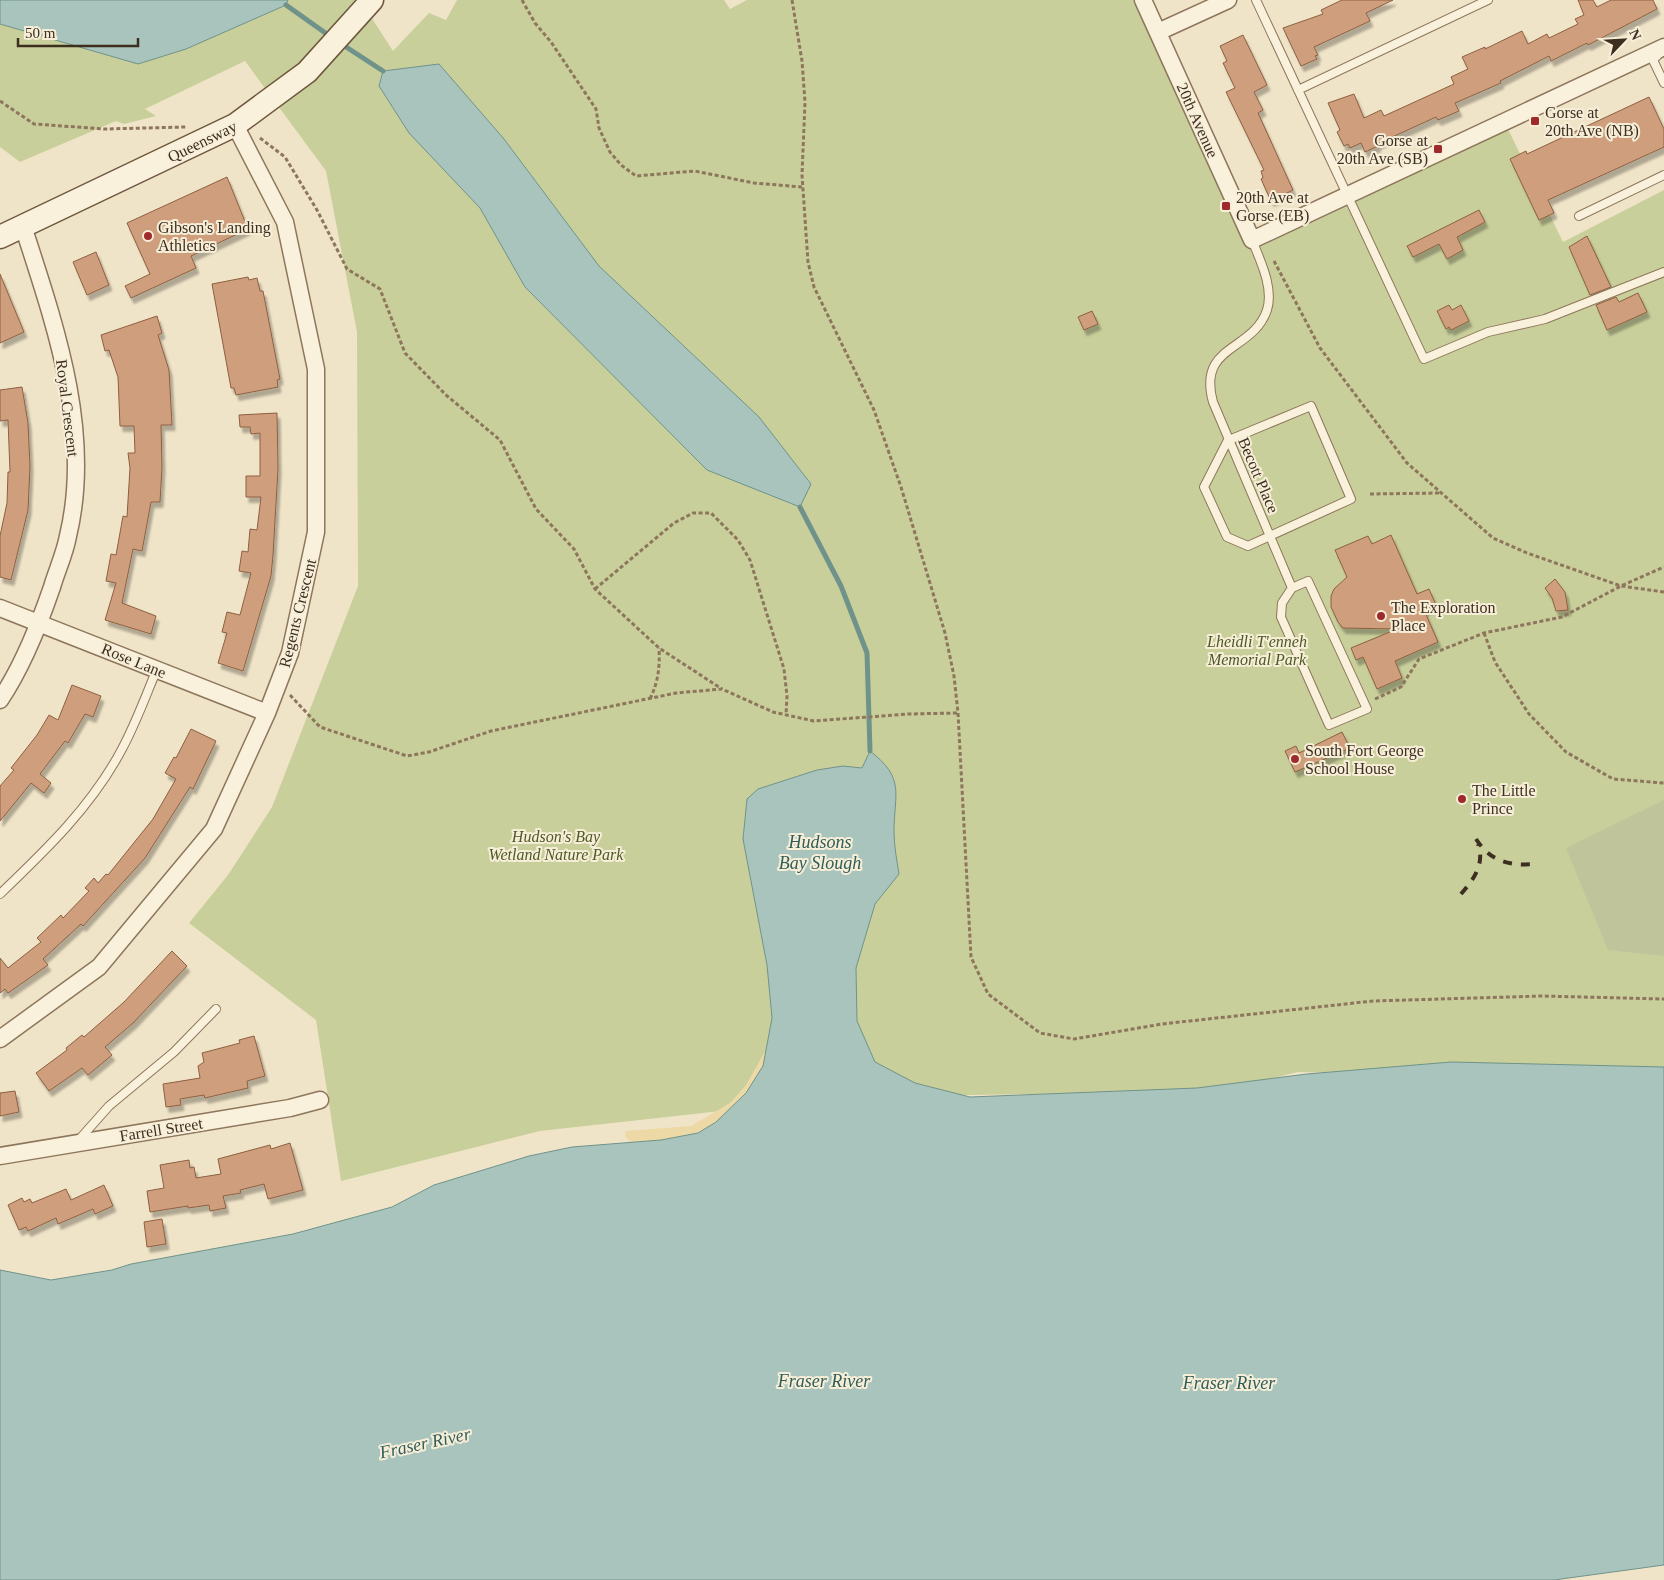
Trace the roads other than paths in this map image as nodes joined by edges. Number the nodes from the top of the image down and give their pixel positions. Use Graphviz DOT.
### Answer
graph roads {
  1 [pos="372,0"];
  2 [pos="1144,0"];
  3 [pos="1228,0"];
  4 [pos="1256,0"];
  5 [pos="1488,0"];
  6 [pos="1158,32"];
  7 [pos="1664,47"];
  8 [pos="1664,83"];
  9 [pos="1298,90"];
  10 [pos="236,126"];
  11 [pos="1664,175"];
  12 [pos="1346,196"];
  13 [pos="1579,216"];
  14 [pos="23,226"];
  15 [pos="0,237"];
  16 [pos="1252,240"];
  17 [pos="1664,272"];
  18 [pos="1229,439"];
  19 [pos="1270,536"];
  20 [pos="1292,588"];
  21 [pos="0,608"];
  22 [pos="40,622"];
  23 [pos="157,669"];
  24 [pos="0,700"];
  25 [pos="267,713"];
  26 [pos="0,894"];
  27 [pos="216,1009"];
  28 [pos="0,1039"];
  29 [pos="320,1100"];
  30 [pos="76,1143"];
  31 [pos="0,1156"];
  1 -- 10 [label="main road, Queensway"];
  2 -- 6 [label="street, 20th Avenue"];
  3 -- 6 [label="street"];
  4 -- 9 [label="lane"];
  5 -- 9 [label="lane"];
  6 -- 16 [label="street, 20th Avenue"];
  7 -- 8 [label="lane"];
  7 -- 12 [label="street"];
  9 -- 12 [label="lane"];
  10 -- 14 [label="main road, Queensway"];
  10 -- 25 [label="street, Regents Crescent"];
  11 -- 13 [label="lane"];
  12 -- 16 [label="street"];
  12 -- 17 [label="lane"];
  14 -- 15 [label="main road, Queensway"];
  14 -- 22 [label="street, Royal Crescent"];
  16 -- 18 [label="lane, Becott Place"];
  18 -- 19 [label="lane, Becott Place"];
  18 -- 19 [label="lane"];
  18 -- 19 [label="lane"];
  19 -- 20 [label="lane, Becott Place"];
  20 -- 20 [label="lane"];
  21 -- 22 [label="street, Rose Lane"];
  22 -- 23 [label="street, Rose Lane"];
  22 -- 24 [label="street, Royal Crescent"];
  23 -- 25 [label="street, Rose Lane"];
  23 -- 26 [label="lane"];
  25 -- 28 [label="street, Regents Crescent"];
  27 -- 30 [label="lane"];
  29 -- 30 [label="street, Farrell Street"];
  30 -- 31 [label="street, Farrell Street"];
}
